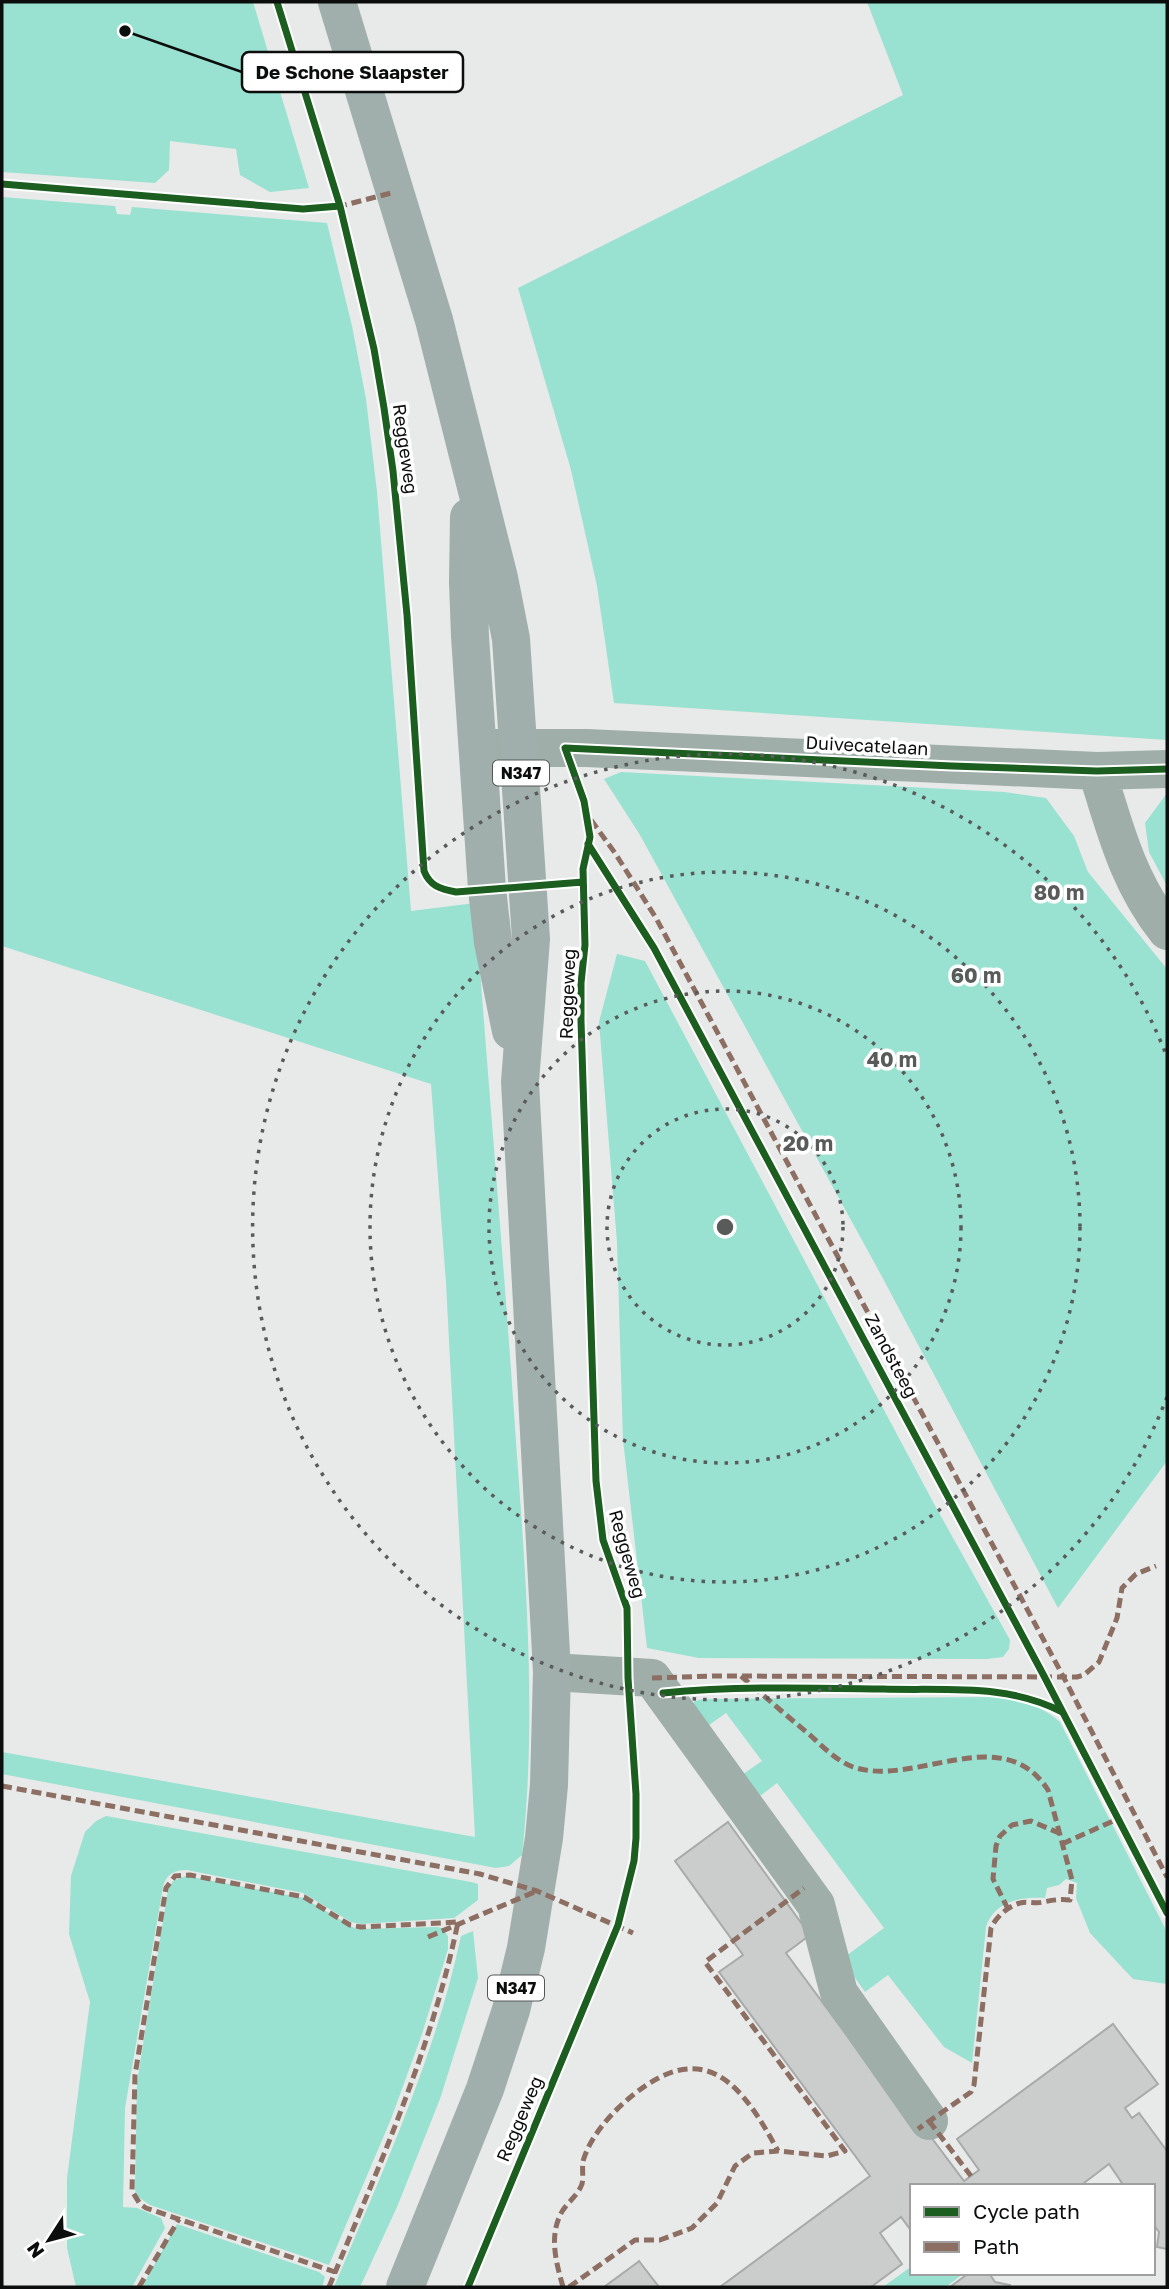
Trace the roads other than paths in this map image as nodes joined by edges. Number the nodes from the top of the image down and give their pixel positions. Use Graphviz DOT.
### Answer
graph roads {
  1 [pos="337,2"];
  2 [pos="470,469"];
  3 [pos="519,747"];
  4 [pos="479,748"];
  5 [pos="1167,769"];
  6 [pos="1097,771"];
  7 [pos="1167,931"];
  8 [pos="520,1082"];
  9 [pos="552,1672"];
  10 [pos="929,2121"];
  11 [pos="405,2287"];
  1 -- 2 [label="main road, N347"];
  2 -- 3 [label="main road, N347"];
  2 -- 4 [label="main road, N347"];
  3 -- 4 [label="street, Duivecatelaan"];
  3 -- 6 [label="street, Duivecatelaan"];
  3 -- 8 [label="main road, N347"];
  4 -- 8 [label="main road, N347"];
  5 -- 6 [label="street, Duivecatelaan"];
  6 -- 7 [label="street"];
  8 -- 9 [label="main road, N347"];
  9 -- 10 [label="street"];
  9 -- 11 [label="main road, N347"];
}
